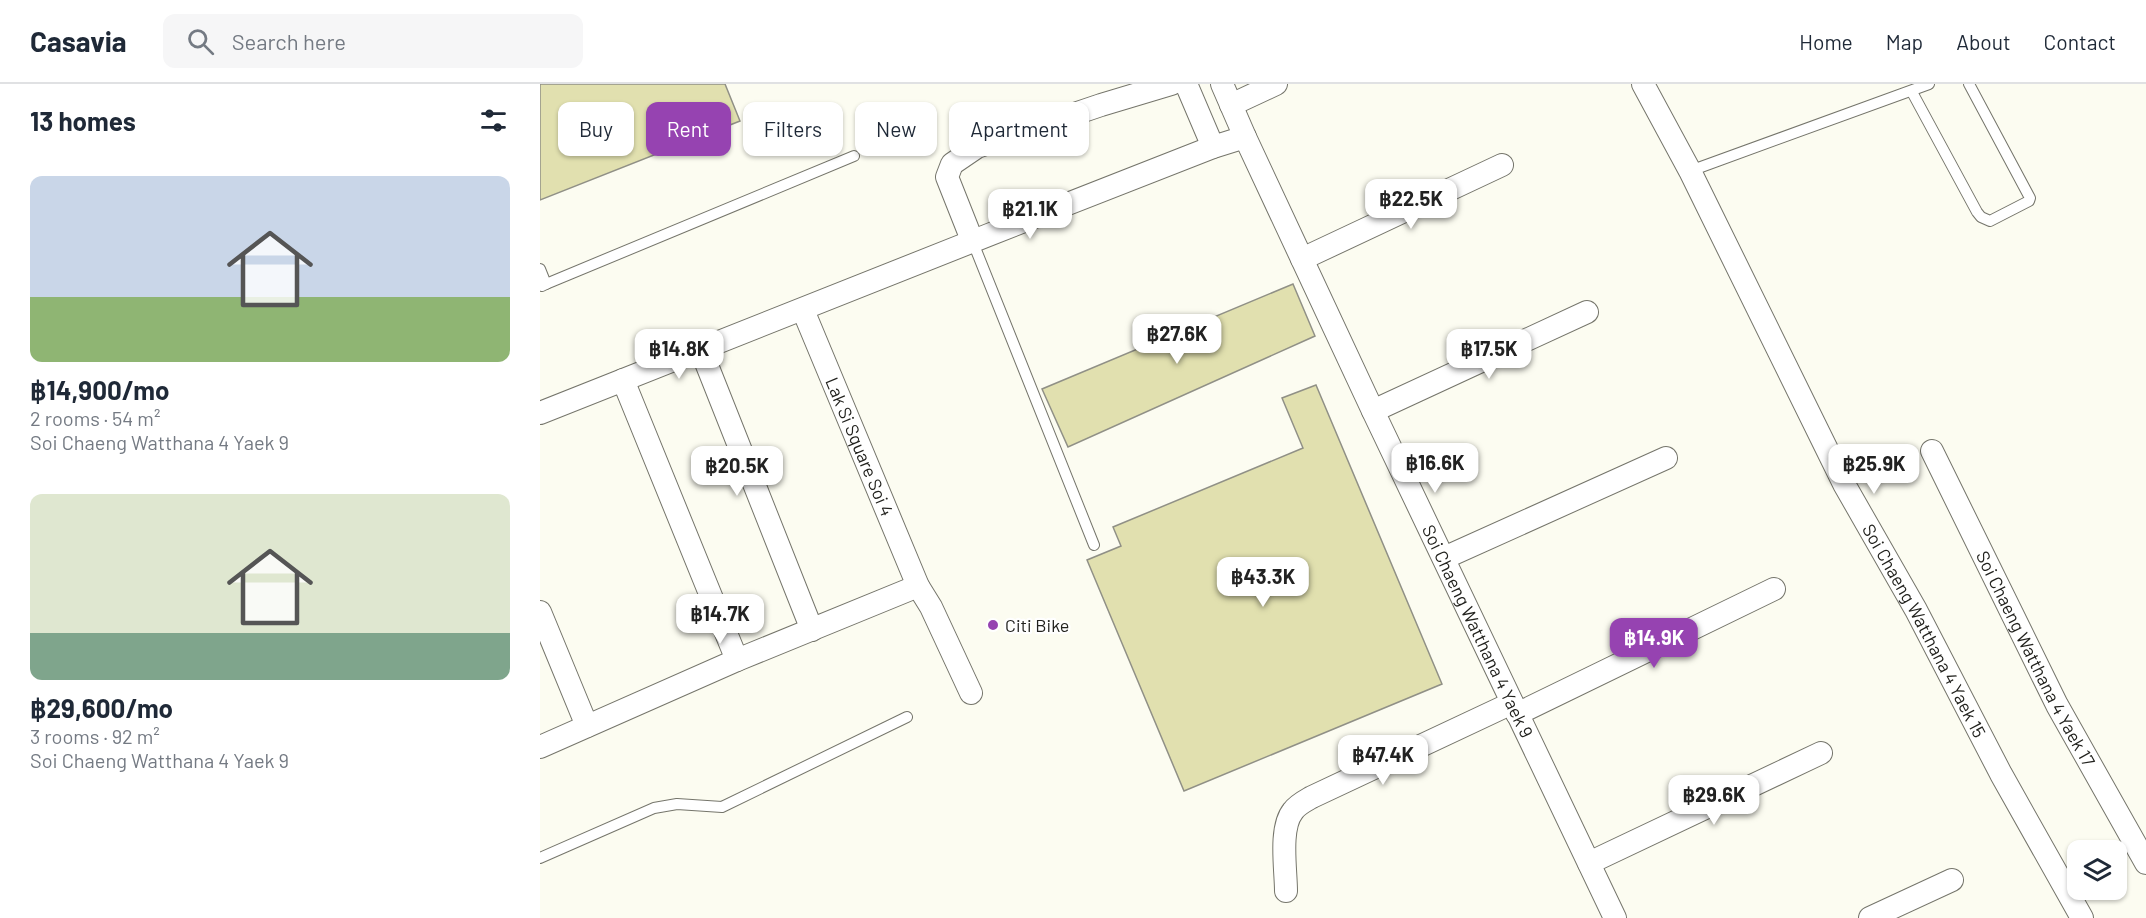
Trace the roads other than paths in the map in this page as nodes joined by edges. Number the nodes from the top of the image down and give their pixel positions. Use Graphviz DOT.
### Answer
graph roads {
  1 [pos="1171,84"];
  2 [pos="1184,84"];
  3 [pos="1222,84"];
  4 [pos="1276,84"];
  5 [pos="1643,84"];
  6 [pos="1929,84"];
  7 [pos="1969,84"];
  8 [pos="1912,92"];
  9 [pos="1231,105"];
  10 [pos="1245,138"];
  11 [pos="1213,147"];
  12 [pos="854,156"];
  13 [pos="1502,165"];
  14 [pos="1690,171"];
  15 [pos="972,240"];
  16 [pos="1302,259"];
  17 [pos="540,269"];
  18 [pos="543,285"];
  19 [pos="803,309"];
  20 [pos="1587,312"];
  21 [pos="701,350"];
  22 [pos="623,380"];
  23 [pos="1373,411"];
  24 [pos="540,413"];
  25 [pos="1932,451"];
  26 [pos="1666,458"];
  27 [pos="1094,545"];
  28 [pos="1444,558"];
  29 [pos="918,586"];
  30 [pos="1774,589"];
  31 [pos="540,612"];
  32 [pos="812,630"];
  33 [pos="737,660"];
  34 [pos="971,693"];
  35 [pos="1514,709"];
  36 [pos="907,717"];
  37 [pos="587,726"];
  38 [pos="540,747"];
  39 [pos="1821,753"];
  40 [pos="540,858"];
  41 [pos="1589,863"];
  42 [pos="2146,863"];
  43 [pos="1952,880"];
  44 [pos="1286,891"];
  45 [pos="1615,918"];
  46 [pos="1870,918"];
  47 [pos="2082,918"];
  1 -- 15 [label="street"];
  2 -- 11 [label="street"];
  3 -- 9 [label="street, Soi Chaeng Watthana 4 Yaek 9"];
  4 -- 9 [label="street"];
  5 -- 14 [label="street, Soi Chaeng Watthana 4 Yaek 15"];
  6 -- 8 [label="lane"];
  7 -- 8 [label="lane"];
  8 -- 14 [label="lane"];
  9 -- 10 [label="street, Soi Chaeng Watthana 4 Yaek 9"];
  10 -- 11 [label="street"];
  10 -- 16 [label="street, Soi Chaeng Watthana 4 Yaek 9"];
  11 -- 15 [label="street"];
  12 -- 18 [label="lane"];
  13 -- 16 [label="street"];
  14 -- 47 [label="street, Soi Chaeng Watthana 4 Yaek 15"];
  15 -- 19 [label="street"];
  15 -- 27 [label="lane"];
  16 -- 23 [label="street, Soi Chaeng Watthana 4 Yaek 9"];
  17 -- 18 [label="lane"];
  19 -- 21 [label="street"];
  19 -- 29 [label="street, Lak Si Square Soi 4"];
  20 -- 23 [label="street"];
  21 -- 22 [label="street"];
  21 -- 32 [label="street"];
  22 -- 24 [label="street"];
  22 -- 33 [label="street"];
  23 -- 28 [label="street, Soi Chaeng Watthana 4 Yaek 9"];
  25 -- 42 [label="street, Soi Chaeng Watthana 4 Yaek 17"];
  26 -- 28 [label="street"];
  28 -- 35 [label="street, Soi Chaeng Watthana 4 Yaek 9"];
  29 -- 32 [label="street"];
  29 -- 34 [label="street, Lak Si Square Soi 4"];
  30 -- 35 [label="street"];
  31 -- 37 [label="street"];
  32 -- 33 [label="street"];
  33 -- 37 [label="street"];
  35 -- 41 [label="street, Soi Chaeng Watthana 4 Yaek 9"];
  35 -- 44 [label="street"];
  36 -- 40 [label="lane"];
  37 -- 38 [label="street"];
  39 -- 41 [label="street"];
  41 -- 45 [label="street, Soi Chaeng Watthana 4 Yaek 9"];
  43 -- 46 [label="street"];
}
